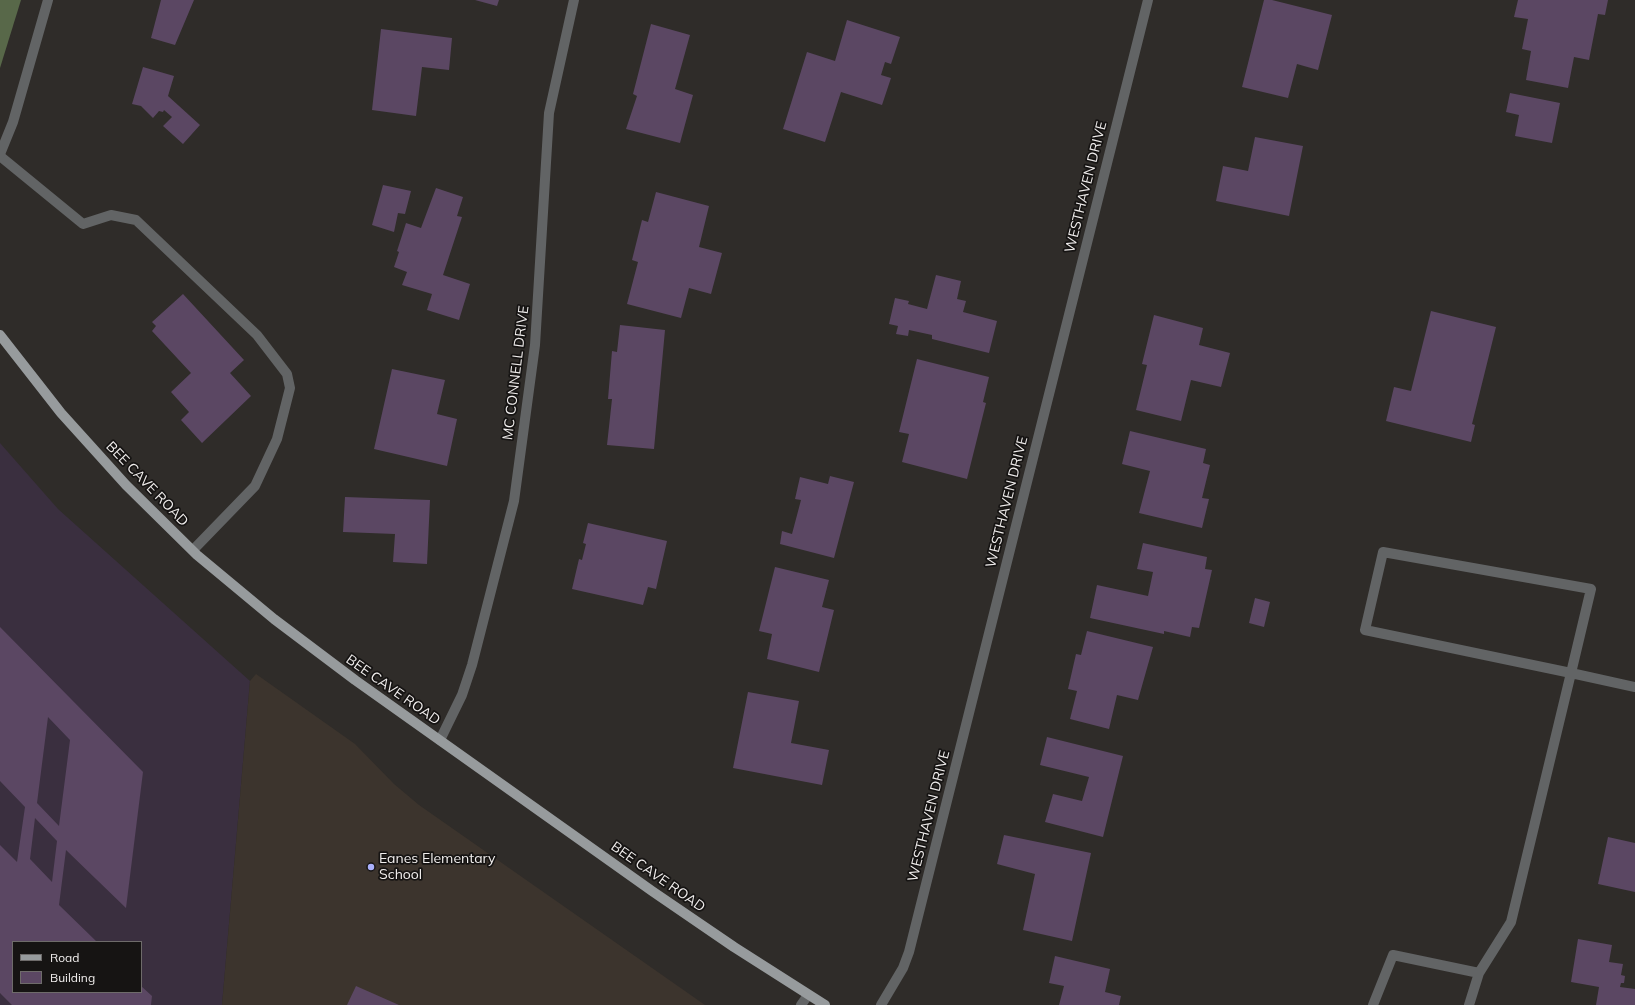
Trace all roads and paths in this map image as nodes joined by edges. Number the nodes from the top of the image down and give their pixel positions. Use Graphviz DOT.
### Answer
graph roads {
  1 [pos="48,0"];
  2 [pos="574,0"];
  3 [pos="1148,0"];
  4 [pos="0,155"];
  5 [pos="0,335"];
  6 [pos="193,550"];
  7 [pos="1571,673"];
  8 [pos="1635,687"];
  9 [pos="440,740"];
  10 [pos="1479,973"];
  11 [pos="808,995"];
  12 [pos="801,1005"];
  13 [pos="825,1005"];
  14 [pos="881,1005"];
  15 [pos="1374,1005"];
  16 [pos="1469,1005"];
  1 -- 4 [label="street"];
  2 -- 9 [label="street, MC CONNELL DRIVE"];
  3 -- 14 [label="street, WESTHAVEN DRIVE"];
  4 -- 6 [label="street"];
  5 -- 6 [label="main road, BEE CAVE ROAD"];
  6 -- 9 [label="main road, BEE CAVE ROAD"];
  7 -- 7 [label="street"];
  7 -- 8 [label="street"];
  7 -- 10 [label="street"];
  9 -- 11 [label="main road, BEE CAVE ROAD"];
  10 -- 15 [label="street"];
  10 -- 16 [label="street"];
  11 -- 12 [label="street"];
  11 -- 13 [label="main road, BEE CAVE ROAD"];
}
